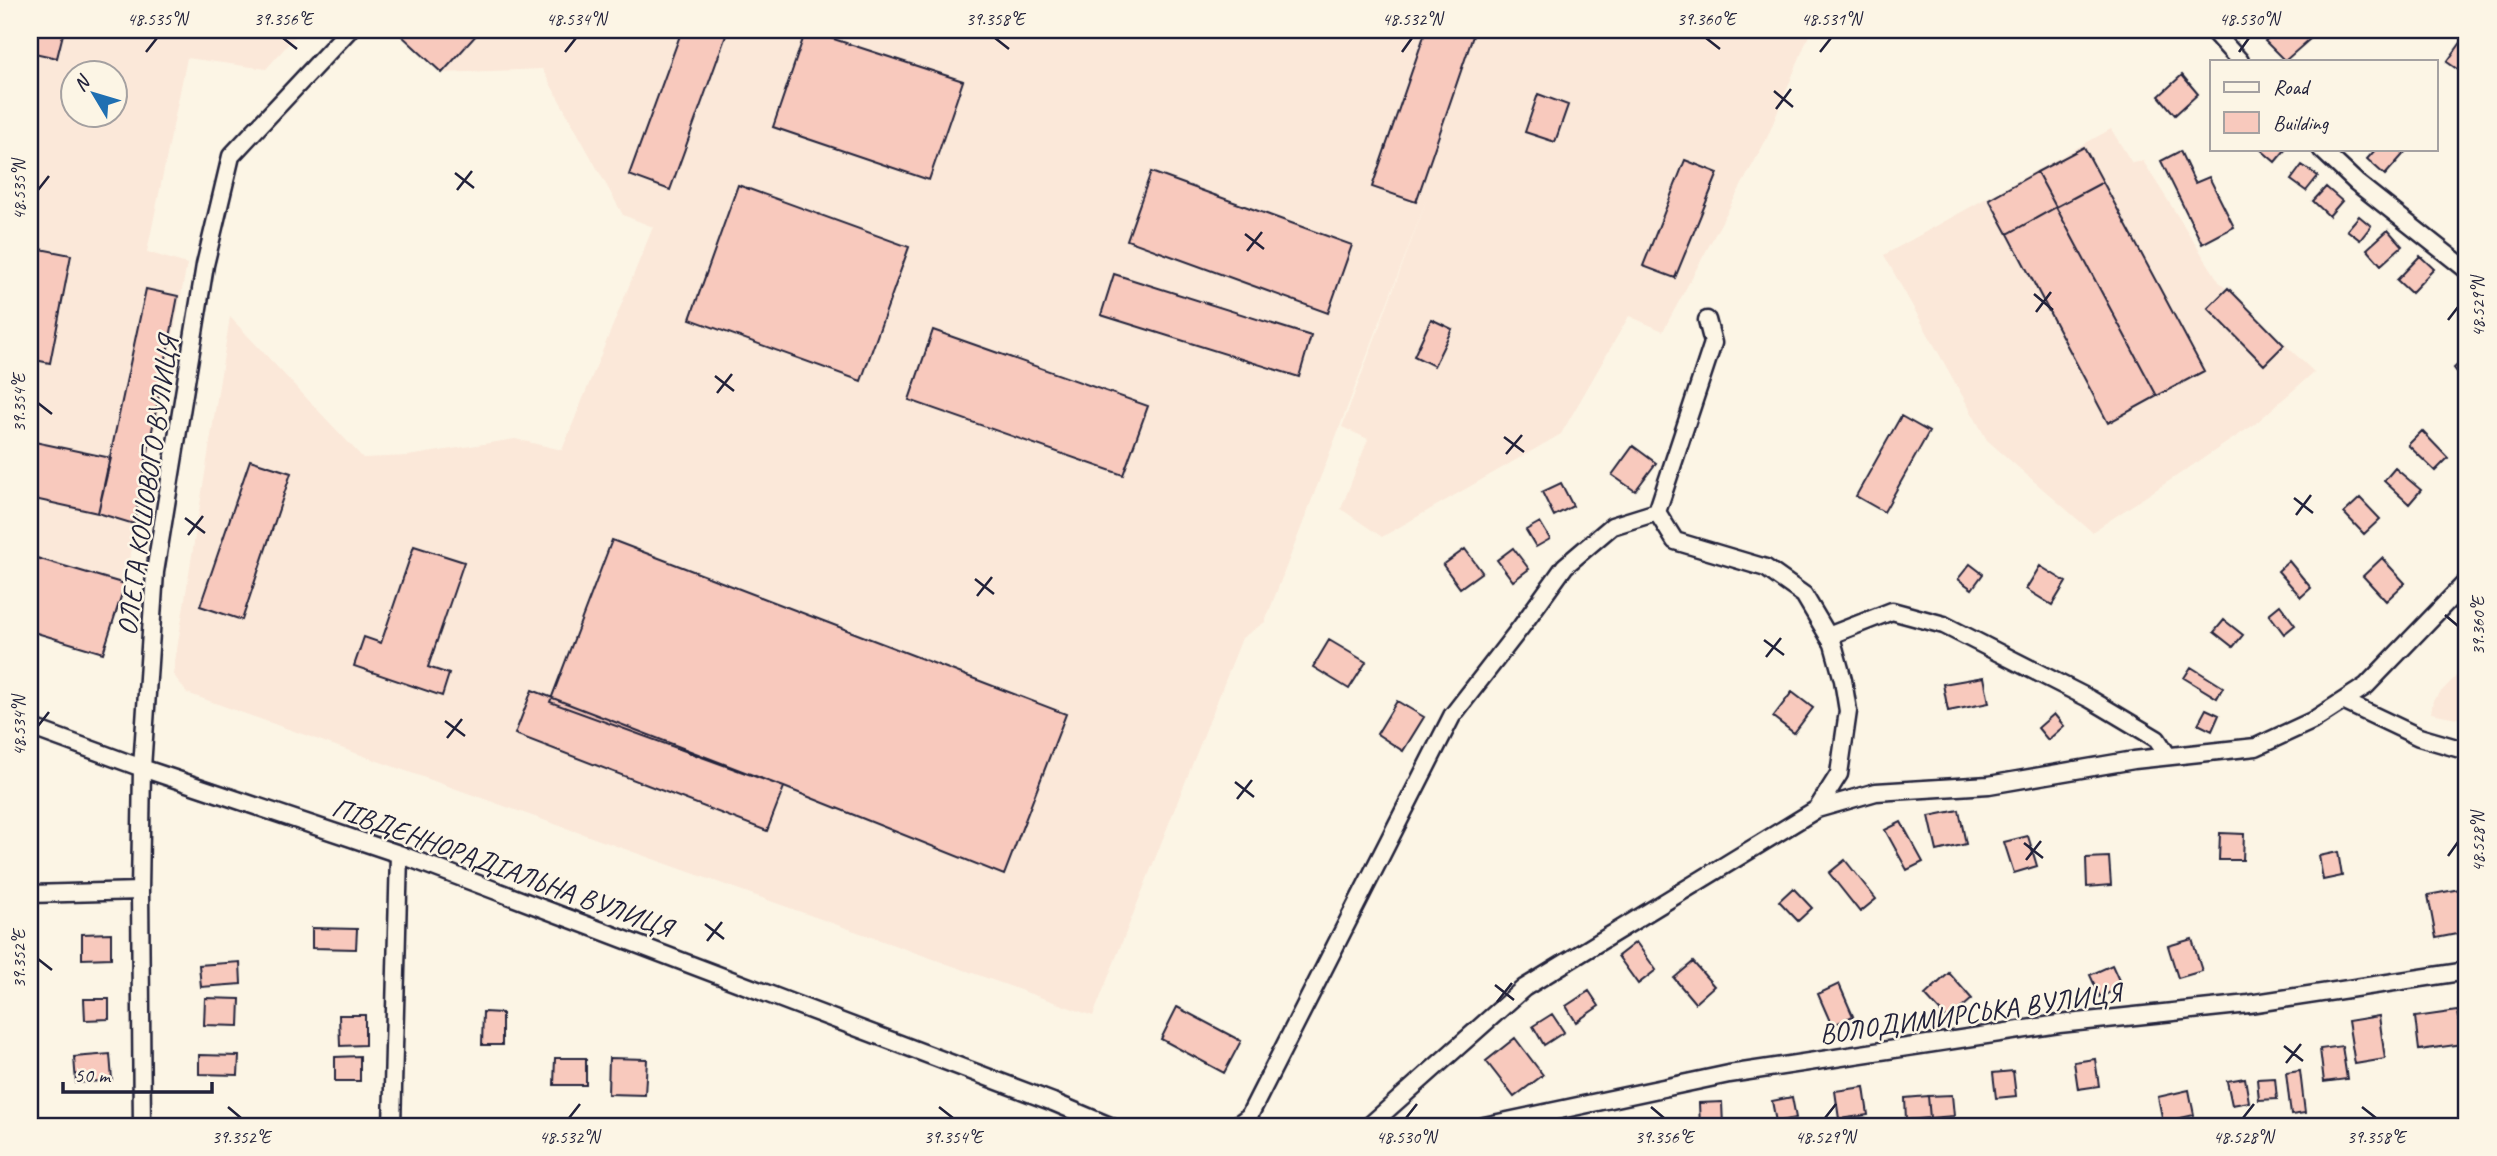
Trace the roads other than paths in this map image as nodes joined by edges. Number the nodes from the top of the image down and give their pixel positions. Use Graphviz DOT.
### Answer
graph roads {
  1 [pos="349,30"];
  2 [pos="2211,30"];
  3 [pos="2239,60"];
  4 [pos="2322,150"];
  5 [pos="2467,270"];
  6 [pos="1707,320"];
  7 [pos="1657,512"];
  8 [pos="2467,581"];
  9 [pos="1828,636"];
  10 [pos="2343,701"];
  11 [pos="30,727"];
  12 [pos="2467,751"];
  13 [pos="2168,756"];
  14 [pos="142,768"];
  15 [pos="1817,809"];
  16 [pos="399,854"];
  17 [pos="140,891"];
  18 [pos="30,894"];
  19 [pos="2467,971"];
  20 [pos="142,1126"];
  21 [pos="392,1126"];
  22 [pos="1110,1126"];
  23 [pos="1236,1126"];
  24 [pos="1369,1126"];
  25 [pos="1484,1126"];
  1 -- 14 [label="street, ОЛЕГА КОШОВОГО ВУЛИЦЯ"];
  2 -- 3 [label="street"];
  4 -- 5 [label="street"];
  6 -- 7 [label="street"];
  7 -- 9 [label="street"];
  7 -- 23 [label="street"];
  8 -- 10 [label="street"];
  9 -- 13 [label="street"];
  9 -- 15 [label="street"];
  10 -- 12 [label="street"];
  10 -- 13 [label="street"];
  11 -- 14 [label="street, ПІВДЕННОРАДІАЛЬНА ВУЛИЦЯ"];
  13 -- 15 [label="street"];
  14 -- 16 [label="street, ПІВДЕННОРАДІАЛЬНА ВУЛИЦЯ"];
  14 -- 17 [label="street, ОЛЕГА КОШОВОГО ВУЛИЦЯ"];
  15 -- 24 [label="street"];
  16 -- 21 [label="street"];
  16 -- 22 [label="street, ПІВДЕННОРАДІАЛЬНА ВУЛИЦЯ"];
  17 -- 18 [label="street"];
  17 -- 20 [label="street, ОЛЕГА КОШОВОГО ВУЛИЦЯ"];
  19 -- 25 [label="street, ВОЛОДИМИРСЬКА ВУЛИЦЯ"];
}
